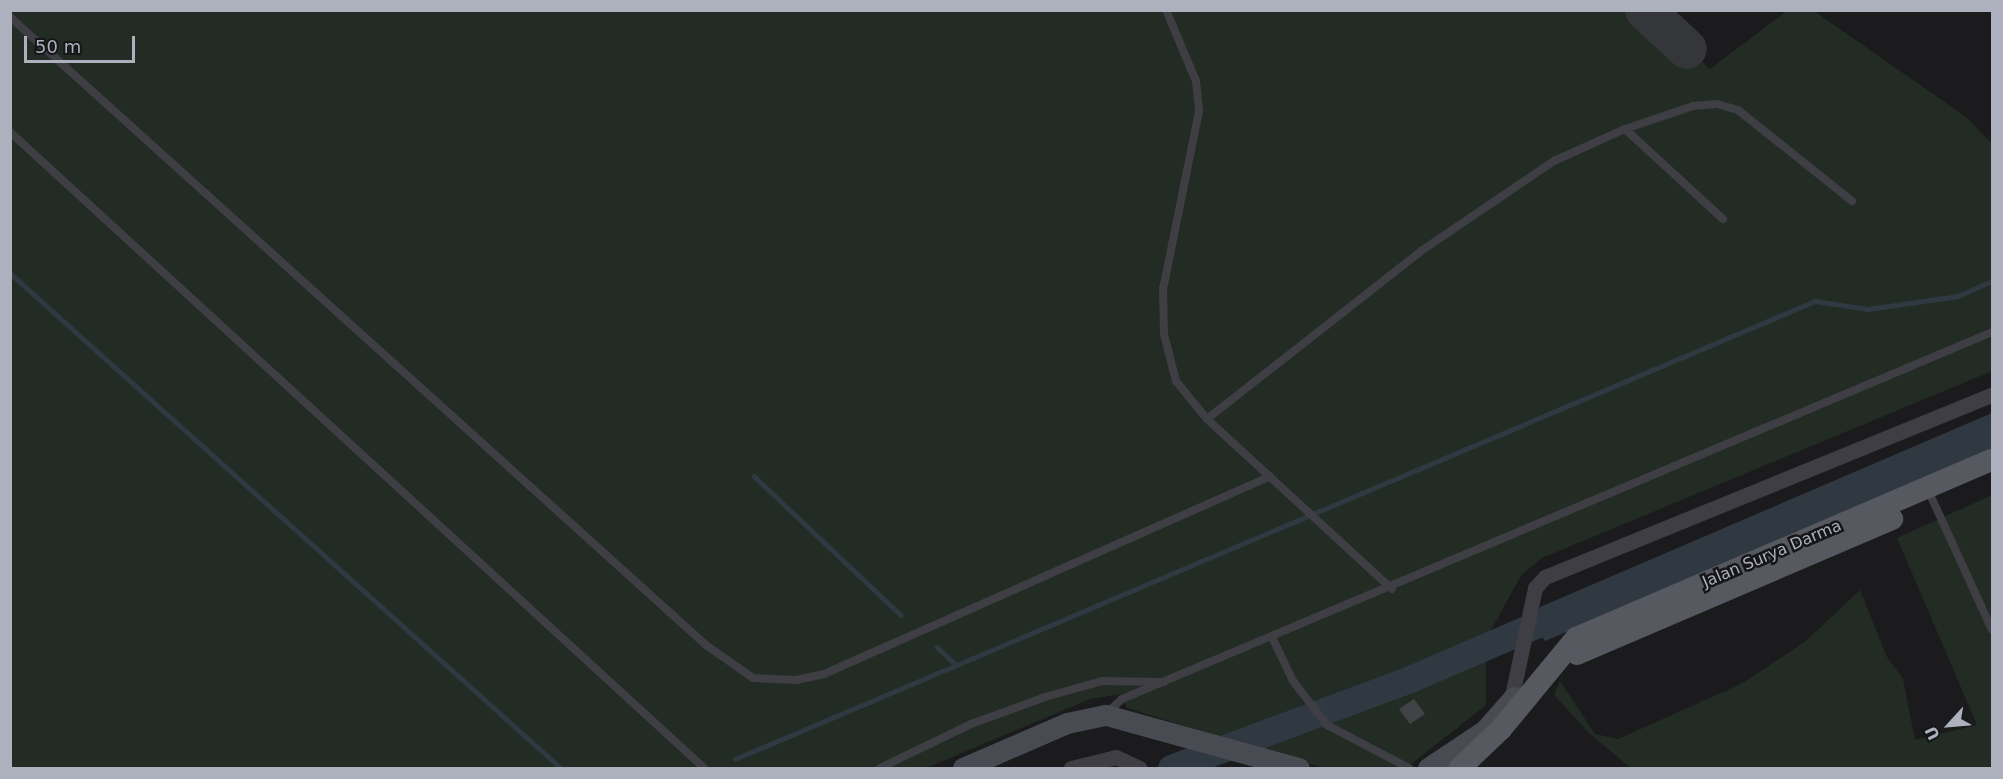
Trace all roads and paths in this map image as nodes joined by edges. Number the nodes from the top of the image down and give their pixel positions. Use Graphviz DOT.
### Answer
graph roads {
  1 [pos="1166,10"];
  2 [pos="10,17"];
  3 [pos="1624,129"];
  4 [pos="10,132"];
  5 [pos="1852,201"];
  6 [pos="1723,219"];
  7 [pos="1992,332"];
  8 [pos="1992,395"];
  9 [pos="1207,419"];
  10 [pos="1992,460"];
  11 [pos="1270,476"];
  12 [pos="1992,477"];
  13 [pos="1930,495"];
  14 [pos="1392,589"];
  15 [pos="1992,630"];
  16 [pos="1273,639"];
  17 [pos="1560,660"];
  18 [pos="1166,682"];
  19 [pos="1511,700"];
  20 [pos="1106,715"];
  21 [pos="704,768"];
  22 [pos="880,768"];
  23 [pos="963,768"];
  24 [pos="1071,768"];
  25 [pos="1140,768"];
  26 [pos="1299,768"];
  27 [pos="1415,768"];
  28 [pos="1460,768"];
  1 -- 9 [label="lane"];
  2 -- 11 [label="lane"];
  3 -- 5 [label="lane"];
  3 -- 6 [label="lane"];
  3 -- 9 [label="lane"];
  4 -- 21 [label="lane"];
  7 -- 14 [label="lane"];
  8 -- 19 [label="street"];
  9 -- 11 [label="lane"];
  10 -- 13 [label="main road, Jalan Surya Darma"];
  11 -- 14 [label="lane"];
  12 -- 13 [label="main road, Jalan Surya Darma"];
  13 -- 15 [label="lane"];
  13 -- 17 [label="main road, Jalan Surya Darma"];
  14 -- 16 [label="lane"];
  16 -- 18 [label="lane"];
  16 -- 27 [label="lane"];
  17 -- 19 [label="main road"];
  17 -- 28 [label="main road, Jalan Surya Darma"];
  18 -- 20 [label="lane"];
  18 -- 22 [label="lane"];
  19 -- 27 [label="main road"];
  20 -- 23 [label="main road"];
  20 -- 26 [label="main road"];
  24 -- 25 [label="street"];
}
